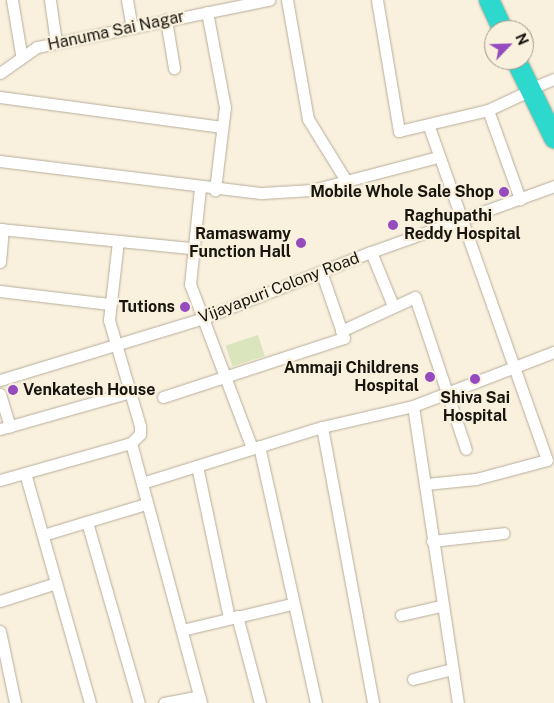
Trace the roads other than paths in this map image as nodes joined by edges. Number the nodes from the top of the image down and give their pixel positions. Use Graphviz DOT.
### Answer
graph roads {
  1 [pos="12,0"];
  2 [pos="50,0"];
  3 [pos="127,0"];
  4 [pos="269,0"];
  5 [pos="287,0"];
  6 [pos="377,0"];
  7 [pos="490,0"];
  8 [pos="504,0"];
  9 [pos="228,4"];
  10 [pos="207,12"];
  11 [pos="166,20"];
  12 [pos="498,20"];
  13 [pos="512,20"];
  14 [pos="132,27"];
  15 [pos="56,42"];
  16 [pos="21,54"];
  17 [pos="174,68"];
  18 [pos="526,70"];
  19 [pos="534,70"];
  20 [pos="0,73"];
  21 [pos="541,85"];
  22 [pos="0,97"];
  23 [pos="488,110"];
  24 [pos="554,113"];
  25 [pos="222,127"];
  26 [pos="429,127"];
  27 [pos="554,138"];
  28 [pos="438,157"];
  29 [pos="0,161"];
  30 [pos="345,179"];
  31 [pos="554,186"];
  32 [pos="200,188"];
  33 [pos="215,190"];
  34 [pos="520,199"];
  35 [pos="460,221"];
  36 [pos="2,229"];
  37 [pos="118,241"];
  38 [pos="192,248"];
  39 [pos="371,252"];
  40 [pos="0,262"];
  41 [pos="322,274"];
  42 [pos="0,292"];
  43 [pos="108,304"];
  44 [pos="393,306"];
  45 [pos="204,318"];
  46 [pos="342,331"];
  47 [pos="114,347"];
  48 [pos="554,352"];
  49 [pos="515,370"];
  50 [pos="0,380"];
  51 [pos="226,380"];
  52 [pos="128,393"];
  53 [pos="449,393"];
  54 [pos="0,394"];
  55 [pos="164,397"];
  56 [pos="413,406"];
  57 [pos="5,427"];
  58 [pos="322,427"];
  59 [pos="131,443"];
  60 [pos="256,447"];
  61 [pos="466,449"];
  62 [pos="197,466"];
  63 [pos="25,473"];
  64 [pos="0,480"];
  65 [pos="142,483"];
  66 [pos="426,484"];
  67 [pos="146,504"];
  68 [pos="87,522"];
  69 [pos="504,533"];
  70 [pos="43,535"];
  71 [pos="432,541"];
  72 [pos="56,583"];
  73 [pos="0,601"];
  74 [pos="291,604"];
  75 [pos="441,606"];
  76 [pos="401,615"];
  77 [pos="233,617"];
  78 [pos="182,630"];
  79 [pos="0,631"];
  80 [pos="452,669"];
  81 [pos="5,672"];
  82 [pos="413,678"];
  83 [pos="200,699"];
  84 [pos="15,703"];
  85 [pos="90,703"];
  86 [pos="139,703"];
  87 [pos="164,703"];
  88 [pos="260,703"];
  89 [pos="316,703"];
  90 [pos="373,703"];
  91 [pos="458,703"];
  1 -- 16 [label="street"];
  2 -- 15 [label="street"];
  3 -- 14 [label="street"];
  4 -- 9 [label="street, Hanuma Sai Nagar"];
  5 -- 30 [label="street"];
  6 -- 26 [label="street"];
  7 -- 12 [label="highway"];
  8 -- 13 [label="highway"];
  9 -- 10 [label="street, Hanuma Sai Nagar"];
  10 -- 11 [label="street, Hanuma Sai Nagar"];
  10 -- 25 [label="street"];
  11 -- 14 [label="street, Hanuma Sai Nagar"];
  11 -- 17 [label="street"];
  14 -- 15 [label="street, Hanuma Sai Nagar"];
  15 -- 16 [label="street, Hanuma Sai Nagar"];
  16 -- 20 [label="street, Hanuma Sai Nagar"];
  18 -- 21 [label="highway"];
  19 -- 21 [label="highway"];
  21 -- 23 [label="street"];
  21 -- 24 [label="highway"];
  21 -- 27 [label="highway"];
  22 -- 25 [label="street"];
  23 -- 26 [label="street"];
  23 -- 34 [label="street"];
  25 -- 33 [label="street"];
  26 -- 28 [label="street"];
  28 -- 30 [label="street"];
  28 -- 35 [label="street"];
  29 -- 32 [label="street"];
  30 -- 33 [label="street"];
  31 -- 34 [label="street, Vijayapuri Colony Road"];
  32 -- 33 [label="street"];
  32 -- 38 [label="street"];
  34 -- 35 [label="street, Vijayapuri Colony Road"];
  35 -- 39 [label="street, Vijayapuri Colony Road"];
  35 -- 49 [label="street"];
  36 -- 37 [label="street"];
  36 -- 40 [label="street"];
  37 -- 38 [label="street"];
  37 -- 43 [label="street"];
  38 -- 45 [label="street"];
  39 -- 41 [label="street, Vijayapuri Colony Road"];
  39 -- 44 [label="street"];
  41 -- 45 [label="street, Vijayapuri Colony Road"];
  41 -- 46 [label="street"];
  42 -- 43 [label="street"];
  43 -- 47 [label="street"];
  44 -- 46 [label="street"];
  44 -- 53 [label="street"];
  45 -- 47 [label="street, Vijayapuri Colony Road"];
  45 -- 51 [label="street"];
  46 -- 51 [label="street"];
  47 -- 50 [label="street, Vijayapuri Colony Road"];
  47 -- 52 [label="street"];
  48 -- 49 [label="street"];
  49 -- 53 [label="street"];
  49 -- 66 [label="street"];
  51 -- 55 [label="street"];
  51 -- 60 [label="street"];
  52 -- 57 [label="street"];
  52 -- 59 [label="street"];
  53 -- 56 [label="street"];
  53 -- 61 [label="street"];
  54 -- 57 [label="street"];
  56 -- 58 [label="street"];
  56 -- 66 [label="street"];
  58 -- 60 [label="street"];
  58 -- 90 [label="street"];
  59 -- 63 [label="street"];
  59 -- 65 [label="street"];
  60 -- 62 [label="street"];
  60 -- 74 [label="street"];
  62 -- 65 [label="street"];
  62 -- 77 [label="street"];
  63 -- 64 [label="street"];
  63 -- 70 [label="street"];
  65 -- 67 [label="street"];
  66 -- 71 [label="street"];
  67 -- 68 [label="street"];
  67 -- 78 [label="street"];
  68 -- 70 [label="street"];
  68 -- 86 [label="street"];
  69 -- 71 [label="street"];
  70 -- 72 [label="street"];
  71 -- 75 [label="street"];
  72 -- 73 [label="street"];
  72 -- 85 [label="street"];
  74 -- 77 [label="street"];
  74 -- 89 [label="street"];
  75 -- 76 [label="street"];
  75 -- 80 [label="street"];
  77 -- 78 [label="street"];
  77 -- 88 [label="street"];
  78 -- 83 [label="street"];
  79 -- 81 [label="street"];
  80 -- 82 [label="street"];
  80 -- 91 [label="street"];
  81 -- 84 [label="street"];
  83 -- 87 [label="street"];
}
